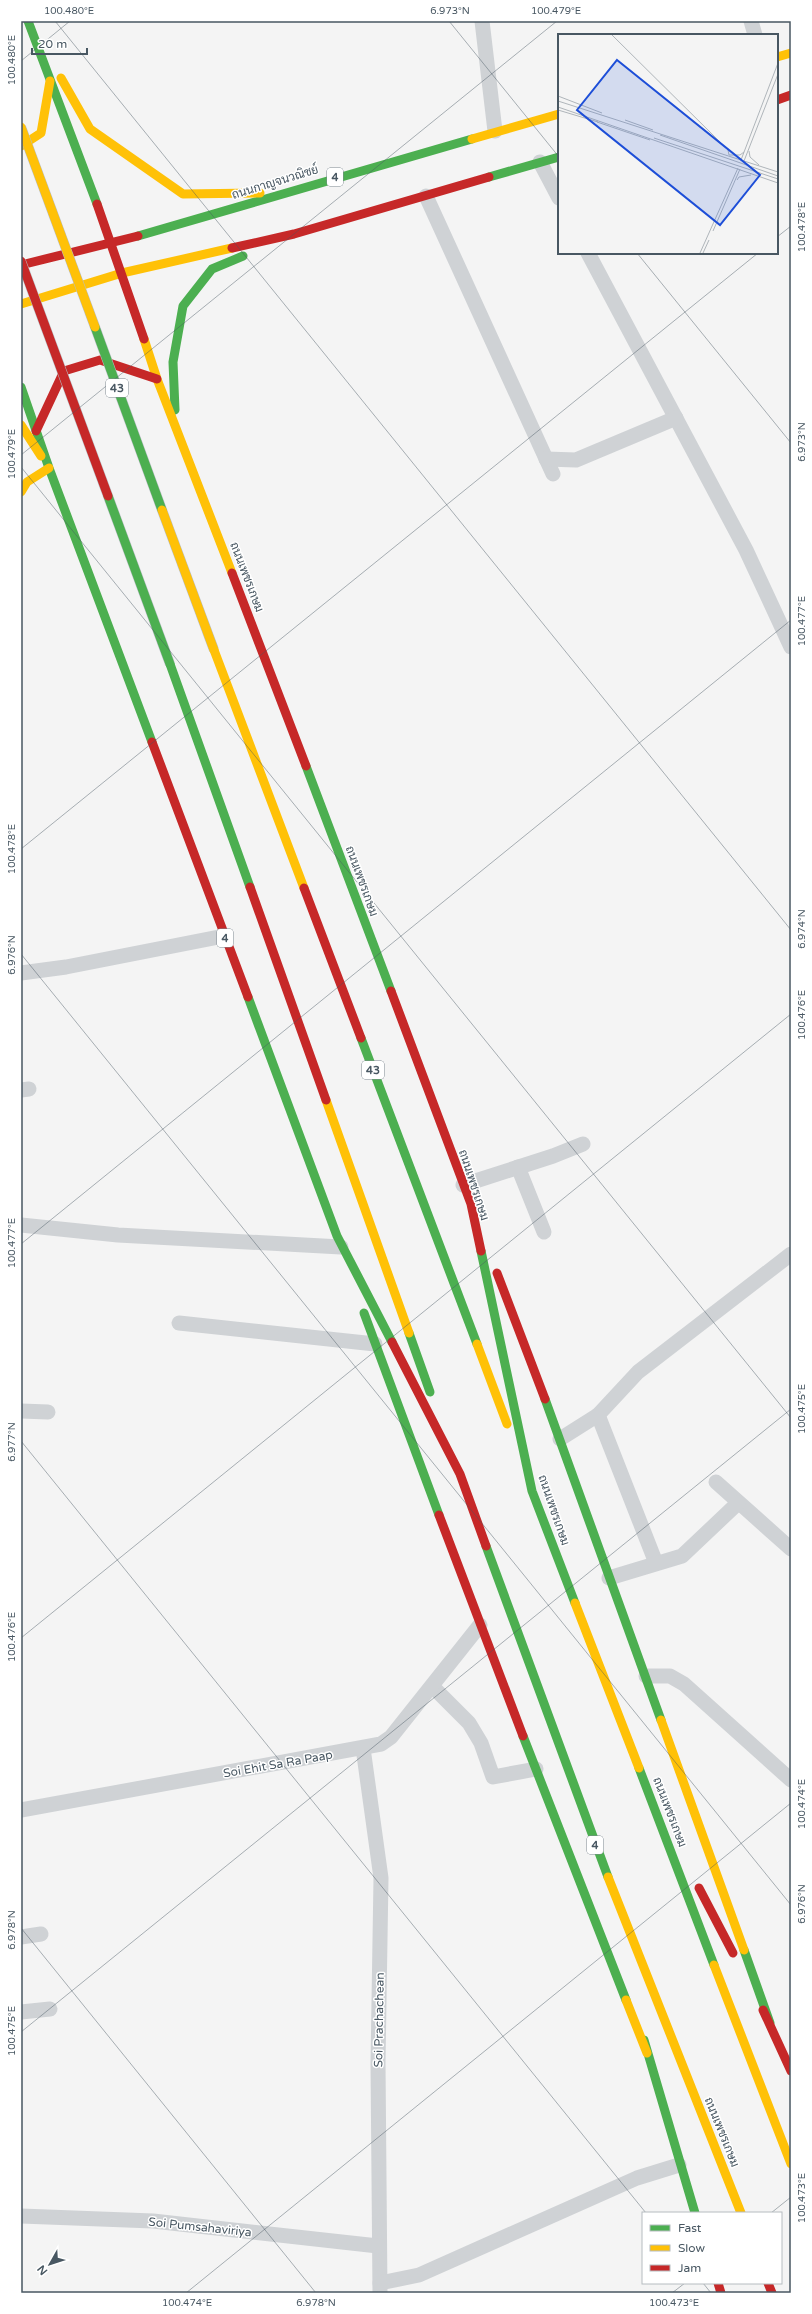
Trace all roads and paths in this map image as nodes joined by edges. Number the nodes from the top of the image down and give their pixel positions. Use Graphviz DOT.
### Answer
graph roads {
  1 [pos="28,21"];
  2 [pos="482,21"];
  3 [pos="751,21"];
  4 [pos="755,34"];
  5 [pos="791,53"];
  6 [pos="778,57"];
  7 [pos="50,80"];
  8 [pos="791,95"];
  9 [pos="778,100"];
  10 [pos="558,114"];
  11 [pos="21,127"];
  12 [pos="495,131"];
  13 [pos="21,146"];
  14 [pos="558,157"];
  15 [pos="540,162"];
  16 [pos="277,194"];
  17 [pos="426,196"];
  18 [pos="558,196"];
  19 [pos="294,234"];
  20 [pos="112,244"];
  21 [pos="589,254"];
  22 [pos="21,261"];
  23 [pos="21,265"];
  24 [pos="122,273"];
  25 [pos="21,304"];
  26 [pos="157,379"];
  27 [pos="21,387"];
  28 [pos="676,418"];
  29 [pos="21,425"];
  30 [pos="176,428"];
  31 [pos="36,430"];
  32 [pos="546,459"];
  33 [pos="49,468"];
  34 [pos="553,474"];
  35 [pos="21,492"];
  36 [pos="791,647"];
  37 [pos="224,936"];
  38 [pos="21,973"];
  39 [pos="583,1144"];
  40 [pos="518,1167"];
  41 [pos="463,1185"];
  42 [pos="470,1204"];
  43 [pos="21,1225"];
  44 [pos="544,1232"];
  45 [pos="339,1241"];
  46 [pos="791,1254"];
  47 [pos="179,1323"];
  48 [pos="375,1344"];
  49 [pos="21,1411"];
  50 [pos="48,1412"];
  51 [pos="598,1415"];
  52 [pos="560,1439"];
  53 [pos="460,1474"];
  54 [pos="716,1482"];
  55 [pos="532,1491"];
  56 [pos="738,1503"];
  57 [pos="791,1549"];
  58 [pos="656,1563"];
  59 [pos="609,1578"];
  60 [pos="480,1625"];
  61 [pos="646,1676"];
  62 [pos="432,1687"];
  63 [pos="363,1748"];
  64 [pos="536,1769"];
  65 [pos="791,1780"];
  66 [pos="653,1800"];
  67 [pos="21,1810"];
  68 [pos="601,1860"];
  69 [pos="686,1863"];
  70 [pos="693,1877"];
  71 [pos="616,1921"];
  72 [pos="41,1934"];
  73 [pos="21,1937"];
  74 [pos="630,1983"];
  75 [pos="50,2009"];
  76 [pos="21,2012"];
  77 [pos="770,2023"];
  78 [pos="647,2053"];
  79 [pos="791,2071"];
  80 [pos="791,2164"];
  81 [pos="679,2165"];
  82 [pos="695,2212"];
  83 [pos="741,2212"];
  84 [pos="21,2216"];
  85 [pos="378,2246"];
  86 [pos="380,2288"];
  1 -- 7 [label="main road, ถนนเพชรเกษม"];
  1 -- 16 [label="main road"];
  2 -- 12 [label="street"];
  3 -- 4 [label="street"];
  5 -- 6 [label="main road"];
  7 -- 13 [label="main road"];
  7 -- 20 [label="main road, ถนนเพชรเกษม"];
  8 -- 9 [label="main road"];
  10 -- 12 [label="main road, ถนนกาญจนวณิชย์ / 4"];
  11 -- 55 [label="main road, 43, bridge"];
  12 -- 16 [label="main road, ถนนกาญจนวณิชย์ / 4"];
  14 -- 15 [label="main road"];
  15 -- 17 [label="main road"];
  15 -- 18 [label="street"];
  16 -- 20 [label="main road, ถนนกาญจนวณิชย์ / 4"];
  17 -- 19 [label="main road"];
  17 -- 32 [label="street"];
  19 -- 24 [label="main road"];
  19 -- 30 [label="main road"];
  20 -- 23 [label="main road, ถนนกาญจนวณิชย์ / 4"];
  20 -- 24 [label="main road, ถนนเพชรเกษม"];
  21 -- 28 [label="street"];
  22 -- 53 [label="main road, bridge"];
  24 -- 25 [label="main road"];
  24 -- 26 [label="main road, ถนนเพชรเกษม"];
  26 -- 30 [label="main road, ถนนเพชรเกษม"];
  26 -- 31 [label="main road"];
  27 -- 31 [label="main road, ถนนเพชรเกษม / 4"];
  28 -- 32 [label="street"];
  28 -- 36 [label="street"];
  29 -- 33 [label="main road"];
  30 -- 41 [label="main road, ถนนเพชรเกษม"];
  31 -- 33 [label="main road, ถนนเพชรเกษม / 4"];
  32 -- 34 [label="street"];
  33 -- 35 [label="main road"];
  33 -- 37 [label="main road, ถนนเพชรเกษม / 4"];
  37 -- 38 [label="street"];
  37 -- 45 [label="main road, ถนนเพชรเกษม / 4"];
  39 -- 40 [label="street"];
  40 -- 41 [label="street"];
  40 -- 44 [label="street"];
  41 -- 42 [label="main road, ถนนเพชรเกษม"];
  42 -- 52 [label="main road"];
  42 -- 55 [label="main road, ถนนเพชรเกษม"];
  43 -- 45 [label="street"];
  45 -- 48 [label="main road"];
  45 -- 53 [label="main road, ถนนเพชรเกษม / 4"];
  46 -- 51 [label="street"];
  47 -- 48 [label="street"];
  48 -- 60 [label="main road"];
  49 -- 50 [label="street"];
  51 -- 52 [label="street"];
  51 -- 58 [label="street"];
  52 -- 59 [label="main road"];
  53 -- 68 [label="main road, ถนนเพชรเกษม / 4"];
  54 -- 56 [label="street"];
  55 -- 66 [label="main road, ถนนเพชรเกษม"];
  56 -- 57 [label="street"];
  56 -- 58 [label="street"];
  58 -- 59 [label="street"];
  59 -- 61 [label="main road"];
  60 -- 62 [label="street, Soi Ehit Sa Ra Paap"];
  60 -- 64 [label="main road"];
  61 -- 65 [label="street"];
  61 -- 77 [label="main road"];
  62 -- 63 [label="street, Soi Ehit Sa Ra Paap"];
  62 -- 64 [label="street"];
  63 -- 67 [label="street, Soi Ehit Sa Ra Paap"];
  63 -- 85 [label="street, Soi Prachachean"];
  64 -- 78 [label="main road"];
  66 -- 69 [label="main road"];
  66 -- 80 [label="main road, ถนนเพชรเกษม"];
  68 -- 71 [label="main road"];
  68 -- 83 [label="main road, ถนนเพชรเกษม / 4"];
  70 -- 77 [label="main road"];
  72 -- 73 [label="street"];
  74 -- 78 [label="main road"];
  75 -- 76 [label="street"];
  77 -- 79 [label="main road"];
  78 -- 81 [label="main road"];
  81 -- 82 [label="main road"];
  81 -- 86 [label="street"];
  84 -- 85 [label="street, Soi Pumsahaviriya"];
  85 -- 86 [label="street, Soi Prachachean"];
}
